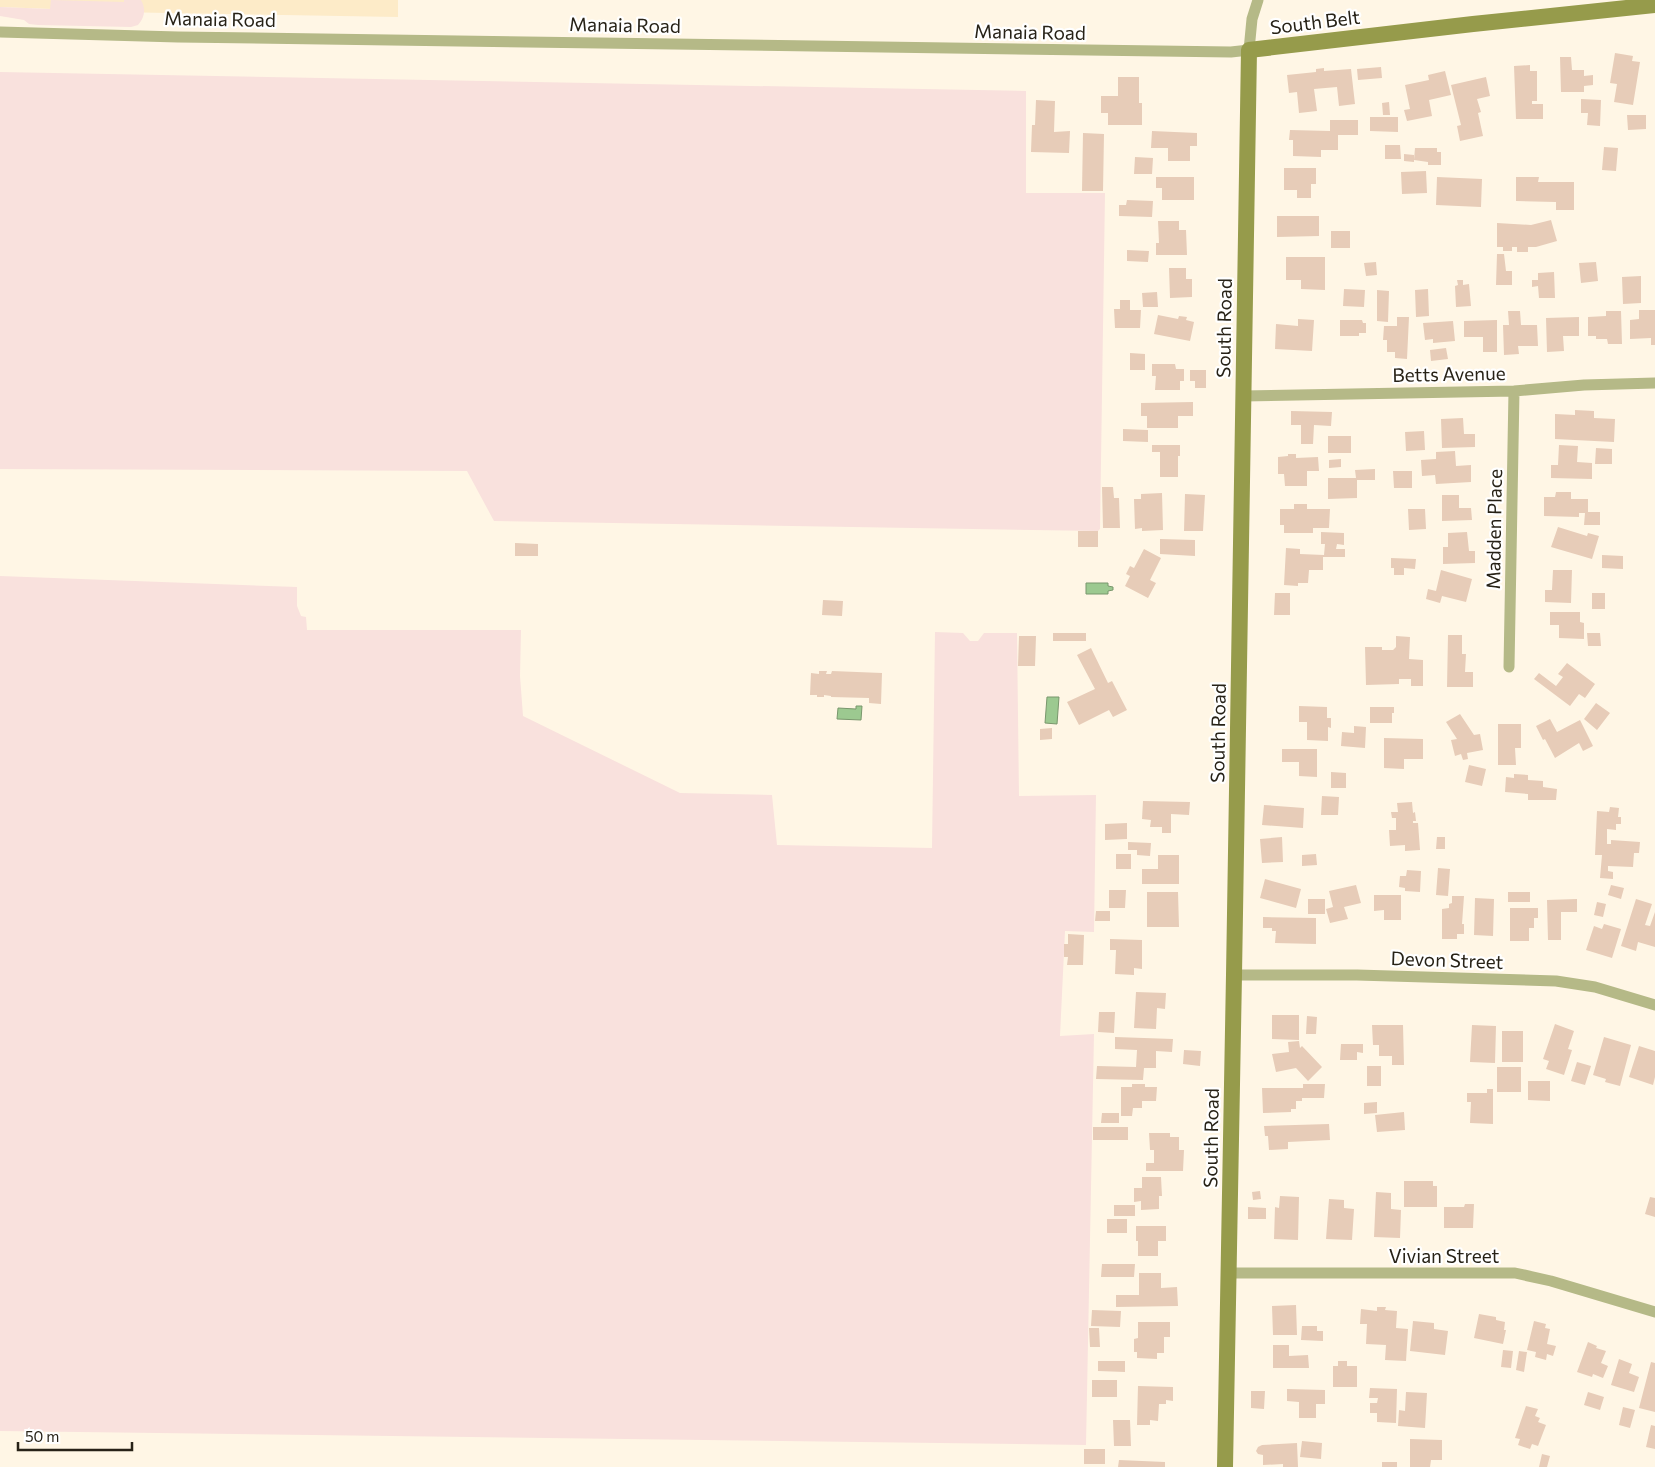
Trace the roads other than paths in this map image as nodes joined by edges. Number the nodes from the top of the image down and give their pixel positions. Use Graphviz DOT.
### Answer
graph roads {
  1 [pos="1258,0"];
  2 [pos="1655,5"];
  3 [pos="0,32"];
  4 [pos="1249,50"];
  5 [pos="1655,382"];
  6 [pos="1514,391"];
  7 [pos="1243,396"];
  8 [pos="1509,667"];
  9 [pos="1234,975"];
  10 [pos="1655,1004"];
  11 [pos="1228,1273"];
  12 [pos="1655,1312"];
  13 [pos="1224,1467"];
  1 -- 4 [label="street, South Road"];
  2 -- 4 [label="street, South Belt"];
  3 -- 4 [label="street, Manaia Road"];
  4 -- 7 [label="street, South Road"];
  5 -- 6 [label="street, Betts Avenue"];
  6 -- 7 [label="street, Betts Avenue"];
  6 -- 8 [label="street, Madden Place"];
  7 -- 9 [label="street, South Road"];
  9 -- 10 [label="street, Devon Street"];
  9 -- 11 [label="street, South Road"];
  11 -- 12 [label="street, Vivian Street"];
  11 -- 13 [label="street, South Road"];
}
